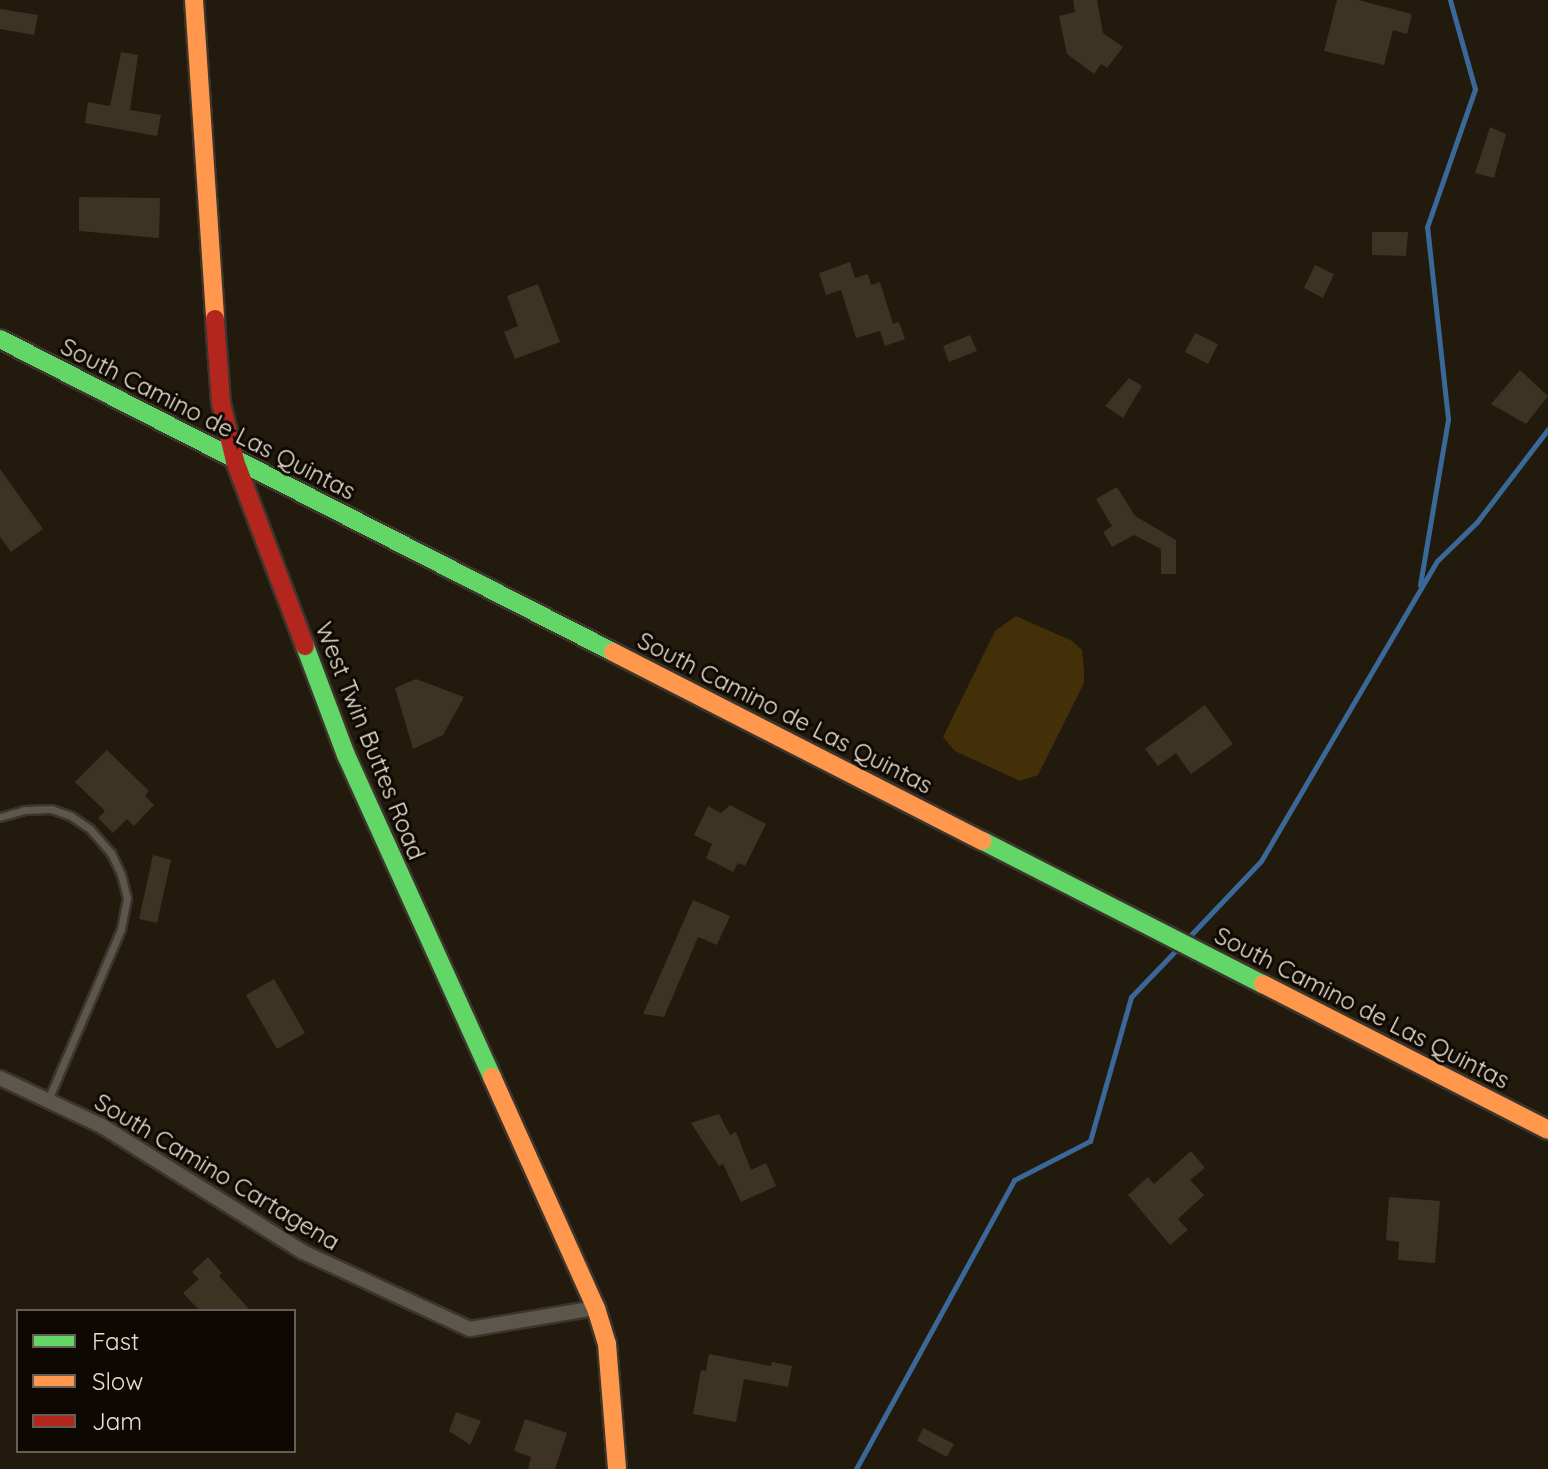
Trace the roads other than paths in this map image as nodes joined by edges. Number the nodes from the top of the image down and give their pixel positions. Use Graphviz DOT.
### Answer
graph roads {
  1 [pos="194,0"];
  2 [pos="0,339"];
  3 [pos="235,461"];
  4 [pos="0,817"];
  5 [pos="0,1078"];
  6 [pos="48,1100"];
  7 [pos="1548,1130"];
  8 [pos="596,1308"];
  9 [pos="617,1469"];
  1 -- 3 [label="street, West Twin Buttes Road"];
  2 -- 3 [label="street, South Camino de Las Quintas"];
  3 -- 7 [label="street, South Camino de Las Quintas"];
  3 -- 8 [label="street, West Twin Buttes Road"];
  4 -- 6 [label="lane"];
  5 -- 6 [label="street, South Camino Cartagena"];
  6 -- 8 [label="street, South Camino Cartagena"];
  8 -- 9 [label="street, West Twin Buttes Road"];
}
